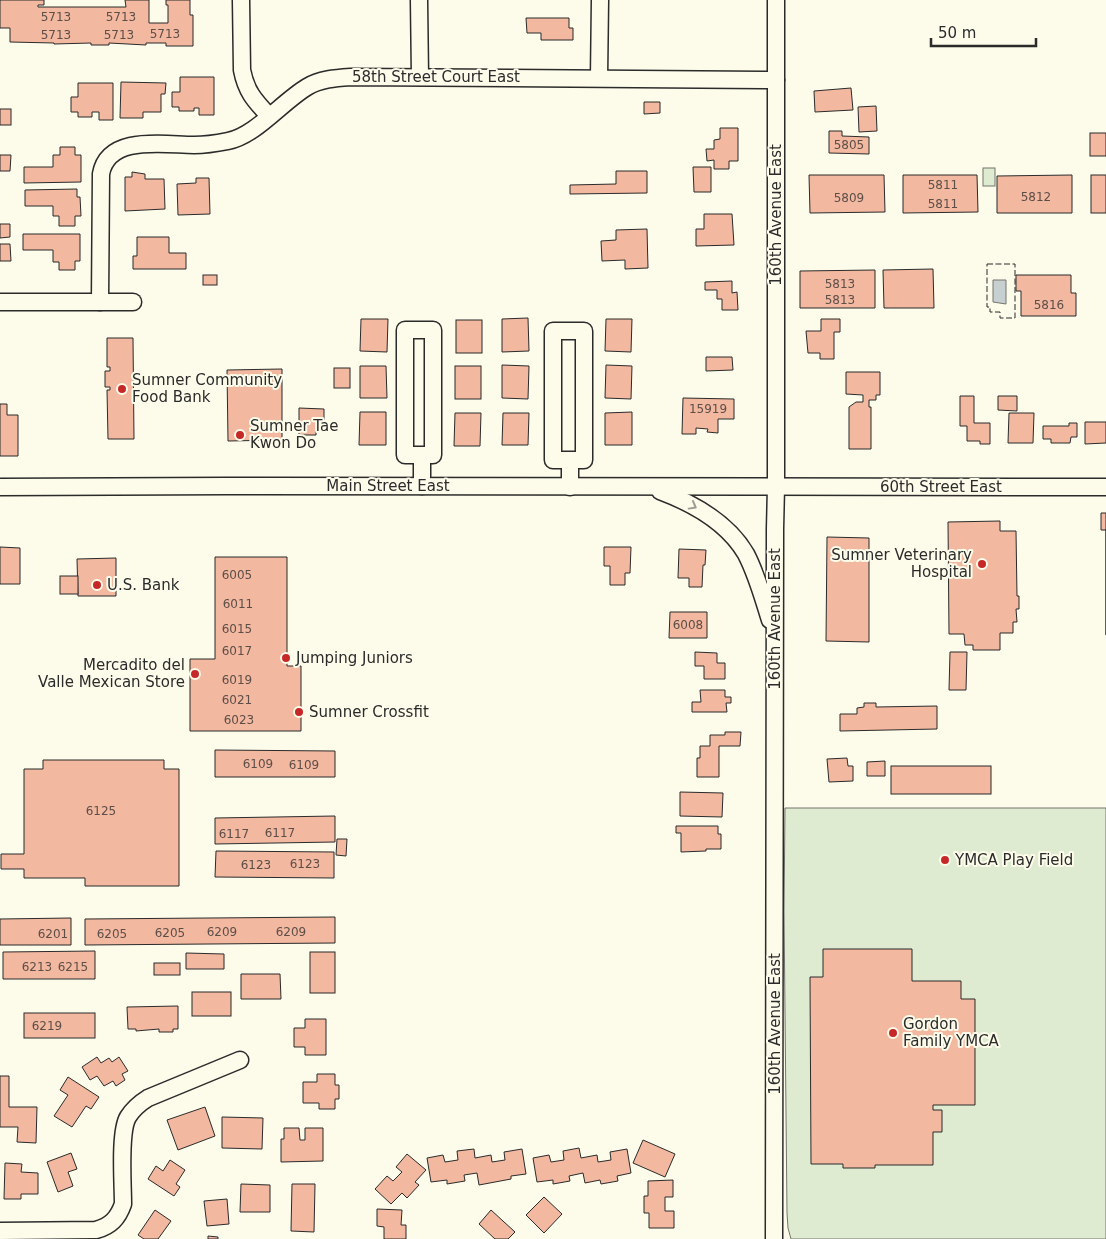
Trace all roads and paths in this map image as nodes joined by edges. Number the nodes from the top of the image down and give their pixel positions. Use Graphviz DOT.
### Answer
graph roads {
  1 [pos="241,0"];
  2 [pos="419,0"];
  3 [pos="600,0"];
  4 [pos="776,0"];
  5 [pos="420,77"];
  6 [pos="600,78"];
  7 [pos="776,80"];
  8 [pos="269,116"];
  9 [pos="0,302"];
  10 [pos="100,302"];
  11 [pos="133,302"];
  12 [pos="422,455"];
  13 [pos="570,460"];
  14 [pos="422,486"];
  15 [pos="0,487"];
  16 [pos="570,487"];
  17 [pos="649,487"];
  18 [pos="776,488"];
  19 [pos="1106,488"];
  20 [pos="775,637"];
  21 [pos="240,1060"];
  22 [pos="775,1216"];
  23 [pos="0,1231"];
  24 [pos="774,1239"];
  25 [pos="784,1239"];
  1 -- 8 [label="street"];
  2 -- 5 [label="street"];
  3 -- 6 [label="street"];
  4 -- 7 [label="street, 160th Avenue East"];
  5 -- 6 [label="street, 58th Street Court East"];
  5 -- 8 [label="street, 58th Street Court East"];
  6 -- 7 [label="street, 58th Street Court East"];
  7 -- 18 [label="street, 160th Avenue East"];
  8 -- 10 [label="street, 58th Street Court East"];
  9 -- 10 [label="street"];
  10 -- 11 [label="street"];
  12 -- 12 [label="street"];
  12 -- 14 [label="street"];
  13 -- 13 [label="street"];
  13 -- 16 [label="street"];
  14 -- 15 [label="street, Main Street East"];
  14 -- 16 [label="street, Main Street East"];
  16 -- 17 [label="street, Main Street East"];
  17 -- 18 [label="street, Main Street East"];
  17 -- 20 [label="street, one-way"];
  18 -- 19 [label="street, 60th Street East"];
  18 -- 20 [label="street, 160th Avenue East"];
  20 -- 22 [label="street, 160th Avenue East"];
  21 -- 23 [label="street"];
  22 -- 24 [label="street, 160th Avenue East"];
  22 -- 25 [label="street"];
}
